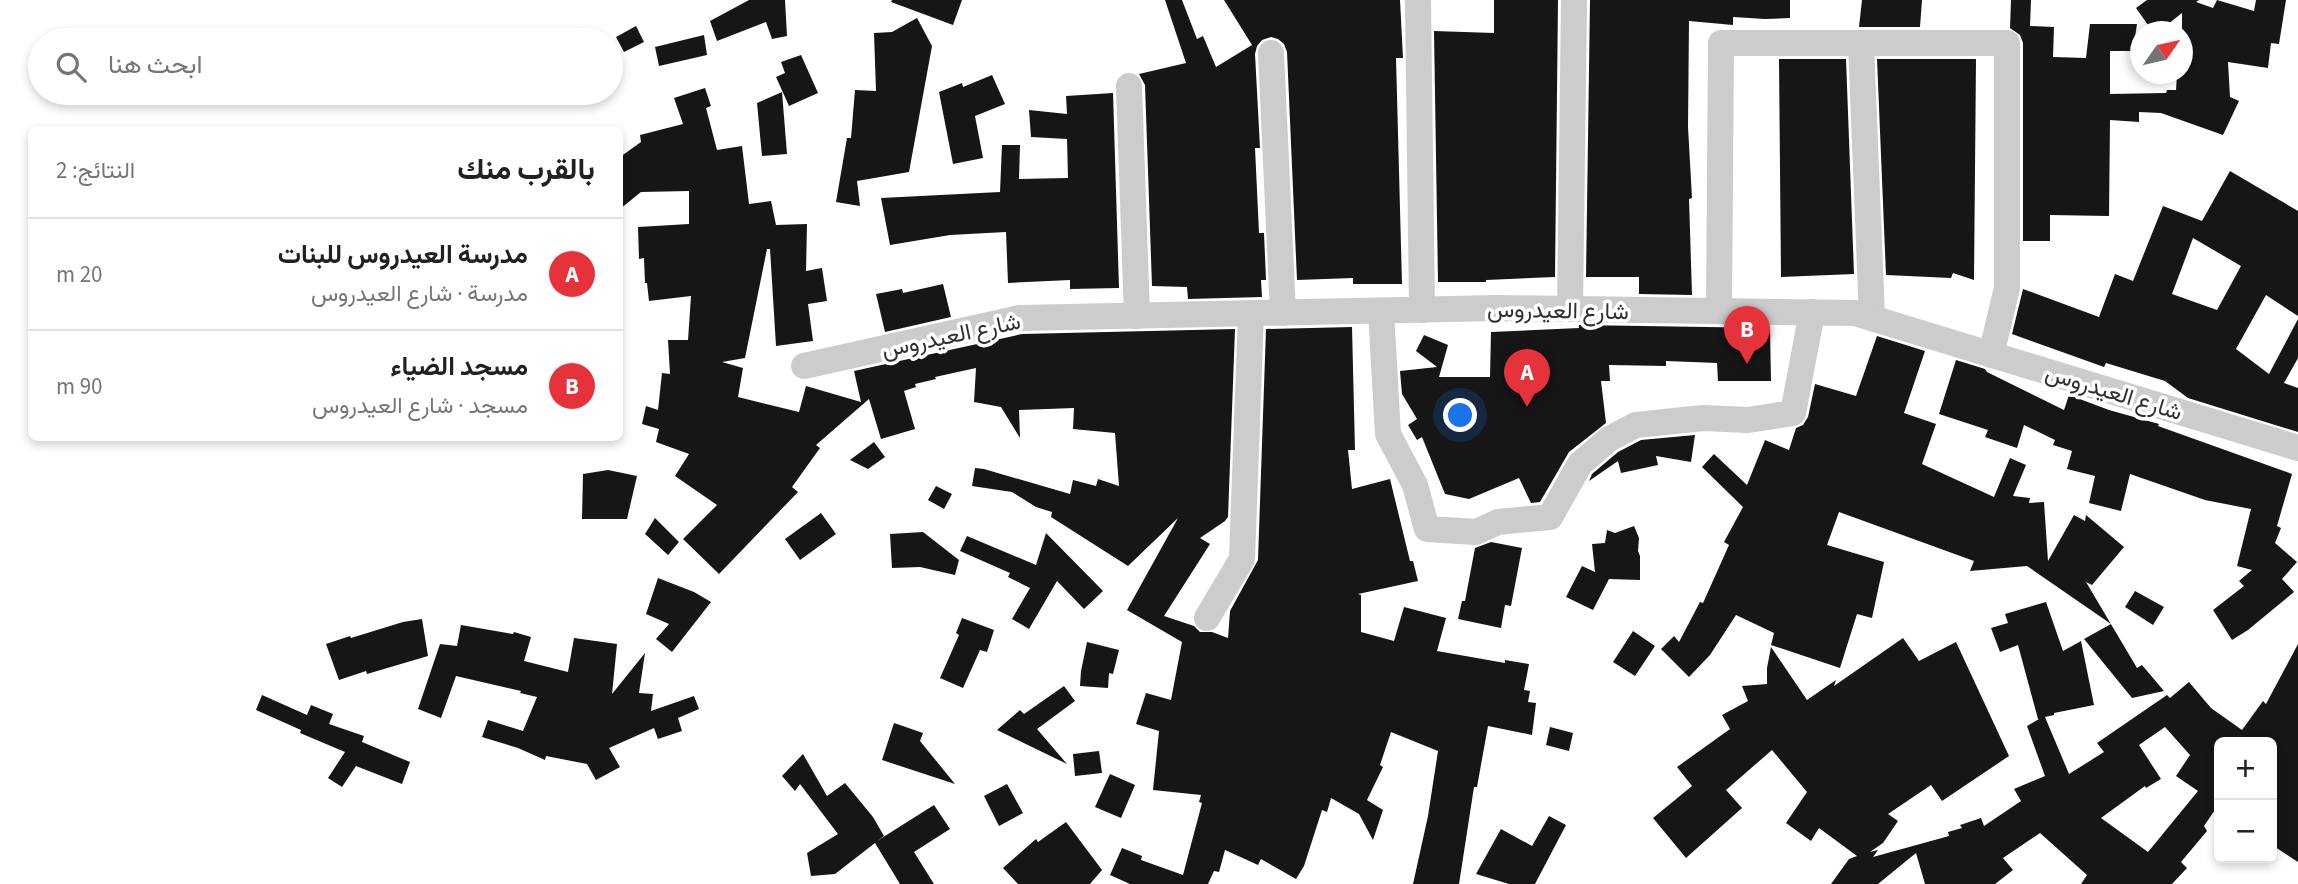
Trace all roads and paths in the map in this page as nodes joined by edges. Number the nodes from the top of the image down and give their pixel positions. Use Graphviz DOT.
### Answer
graph roads {
  1 [pos="1418,0"];
  2 [pos="1574,0"];
  3 [pos="1861,43"];
  4 [pos="1271,53"];
  5 [pos="1129,86"];
  6 [pos="1570,309"];
  7 [pos="1422,310"];
  8 [pos="1381,311"];
  9 [pos="1719,311"];
  10 [pos="1251,313"];
  11 [pos="1283,313"];
  12 [pos="1812,313"];
  13 [pos="1137,316"];
  14 [pos="1872,318"];
  15 [pos="1991,355"];
  16 [pos="804,366"];
  17 [pos="2298,448"];
  18 [pos="1207,618"];
  1 -- 7 [label="street"];
  2 -- 6 [label="street"];
  3 -- 9 [label="street"];
  3 -- 14 [label="street"];
  3 -- 15 [label="street"];
  4 -- 11 [label="street"];
  5 -- 13 [label="street"];
  6 -- 7 [label="street, شارع العيدروس"];
  6 -- 9 [label="street, شارع العيدروس"];
  7 -- 8 [label="street, شارع العيدروس"];
  8 -- 11 [label="street, شارع العيدروس"];
  8 -- 12 [label="street"];
  9 -- 12 [label="street, شارع العيدروس"];
  10 -- 11 [label="street, شارع العيدروس"];
  10 -- 13 [label="street, شارع العيدروس"];
  10 -- 18 [label="street"];
  12 -- 14 [label="street, شارع العيدروس"];
  13 -- 16 [label="street, شارع العيدروس"];
  14 -- 15 [label="street, شارع العيدروس"];
  15 -- 17 [label="street, شارع العيدروس"];
}
